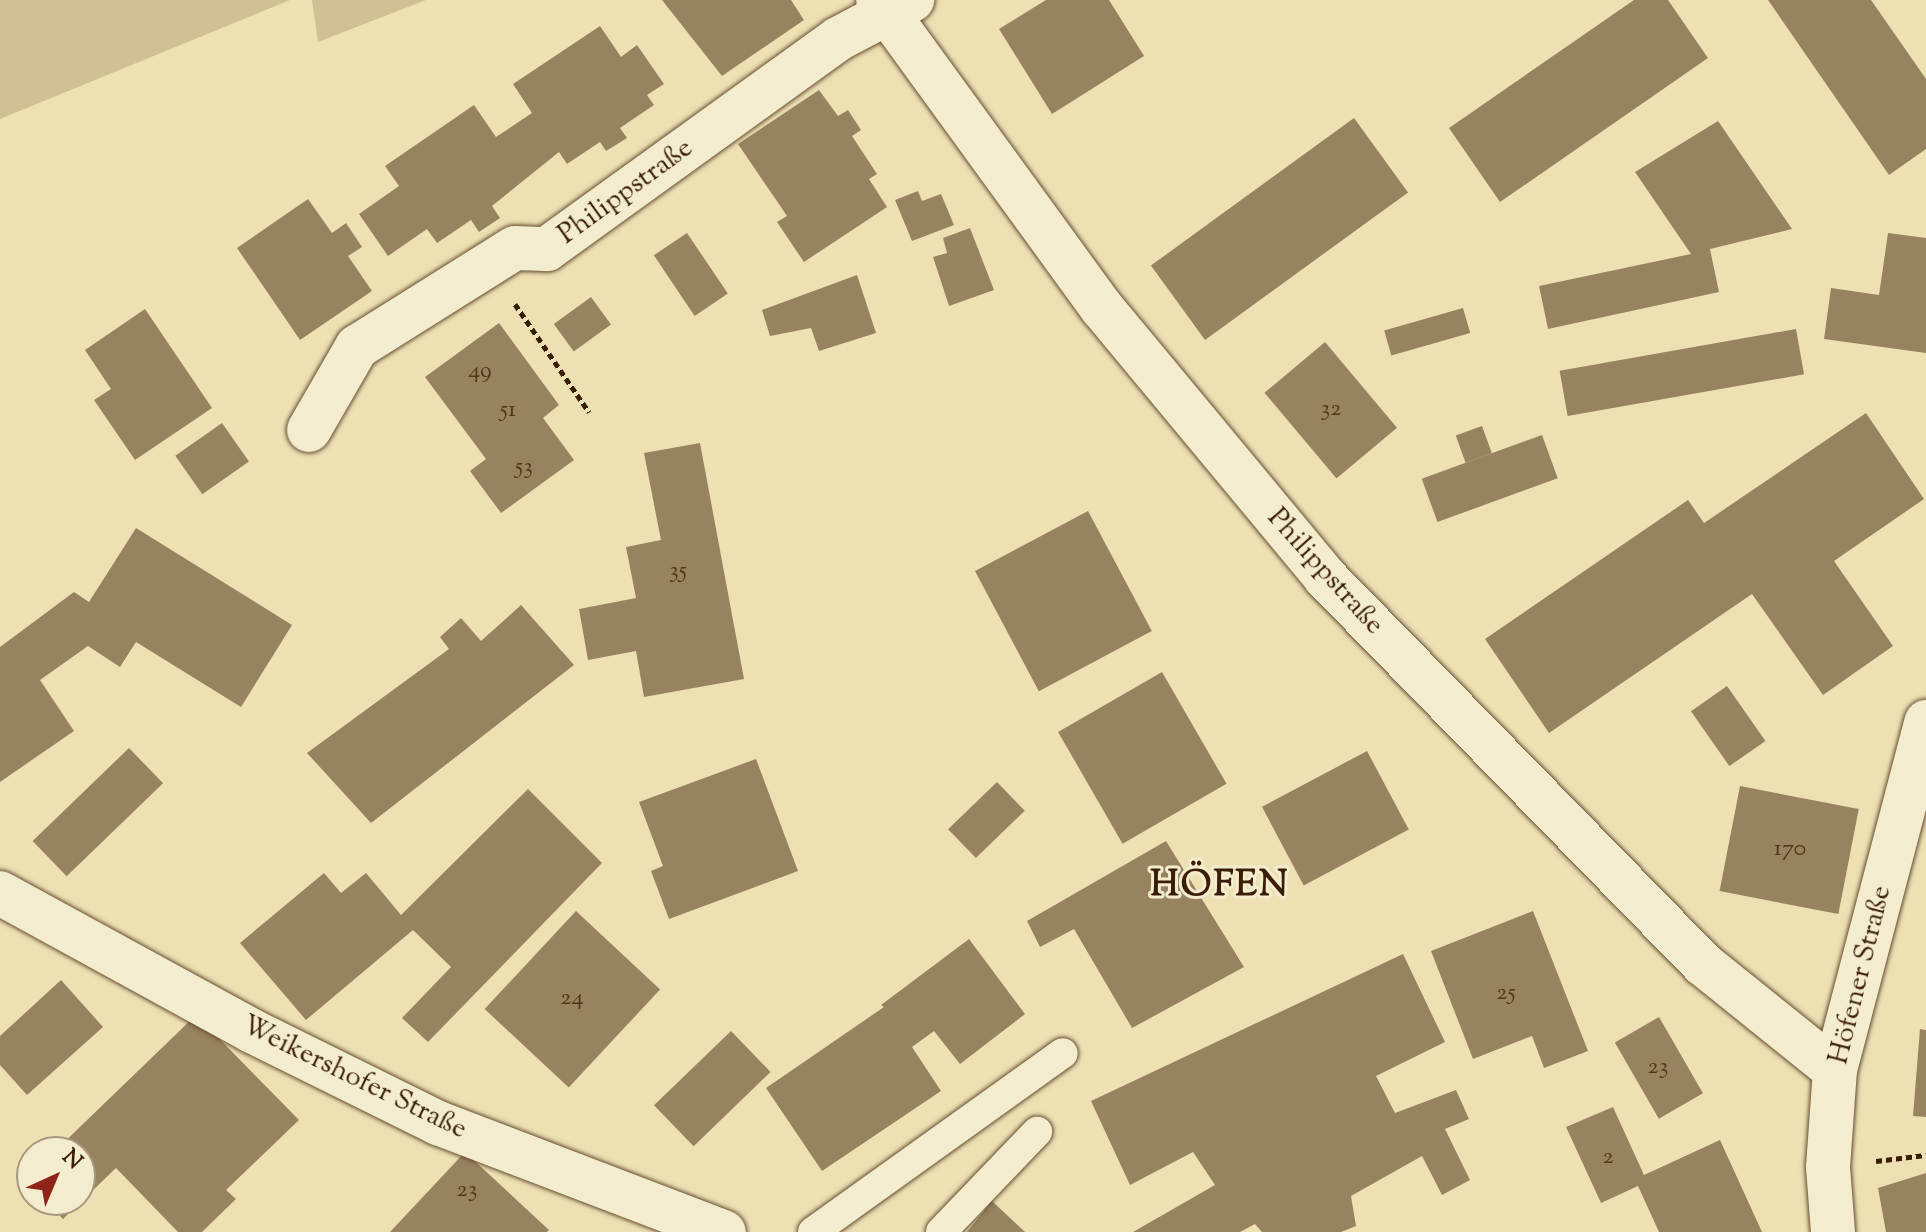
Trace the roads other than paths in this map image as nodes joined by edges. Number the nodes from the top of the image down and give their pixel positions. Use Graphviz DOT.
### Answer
graph roads {
  1 [pos="892,3"];
  2 [pos="309,430"];
  3 [pos="1926,722"];
  4 [pos="0,893"];
  5 [pos="1063,1053"];
  6 [pos="1835,1070"];
  7 [pos="1037,1132"];
  8 [pos="724,1232"];
  9 [pos="813,1232"];
  10 [pos="941,1232"];
  11 [pos="1833,1232"];
  1 -- 2 [label="street, Philippstraße"];
  1 -- 6 [label="street, Philippstraße"];
  3 -- 6 [label="street, Höfener Straße"];
  4 -- 8 [label="street, Weikershofer Straße"];
  5 -- 9 [label="lane"];
  6 -- 11 [label="street, Höfener Straße"];
  7 -- 10 [label="lane"];
}
